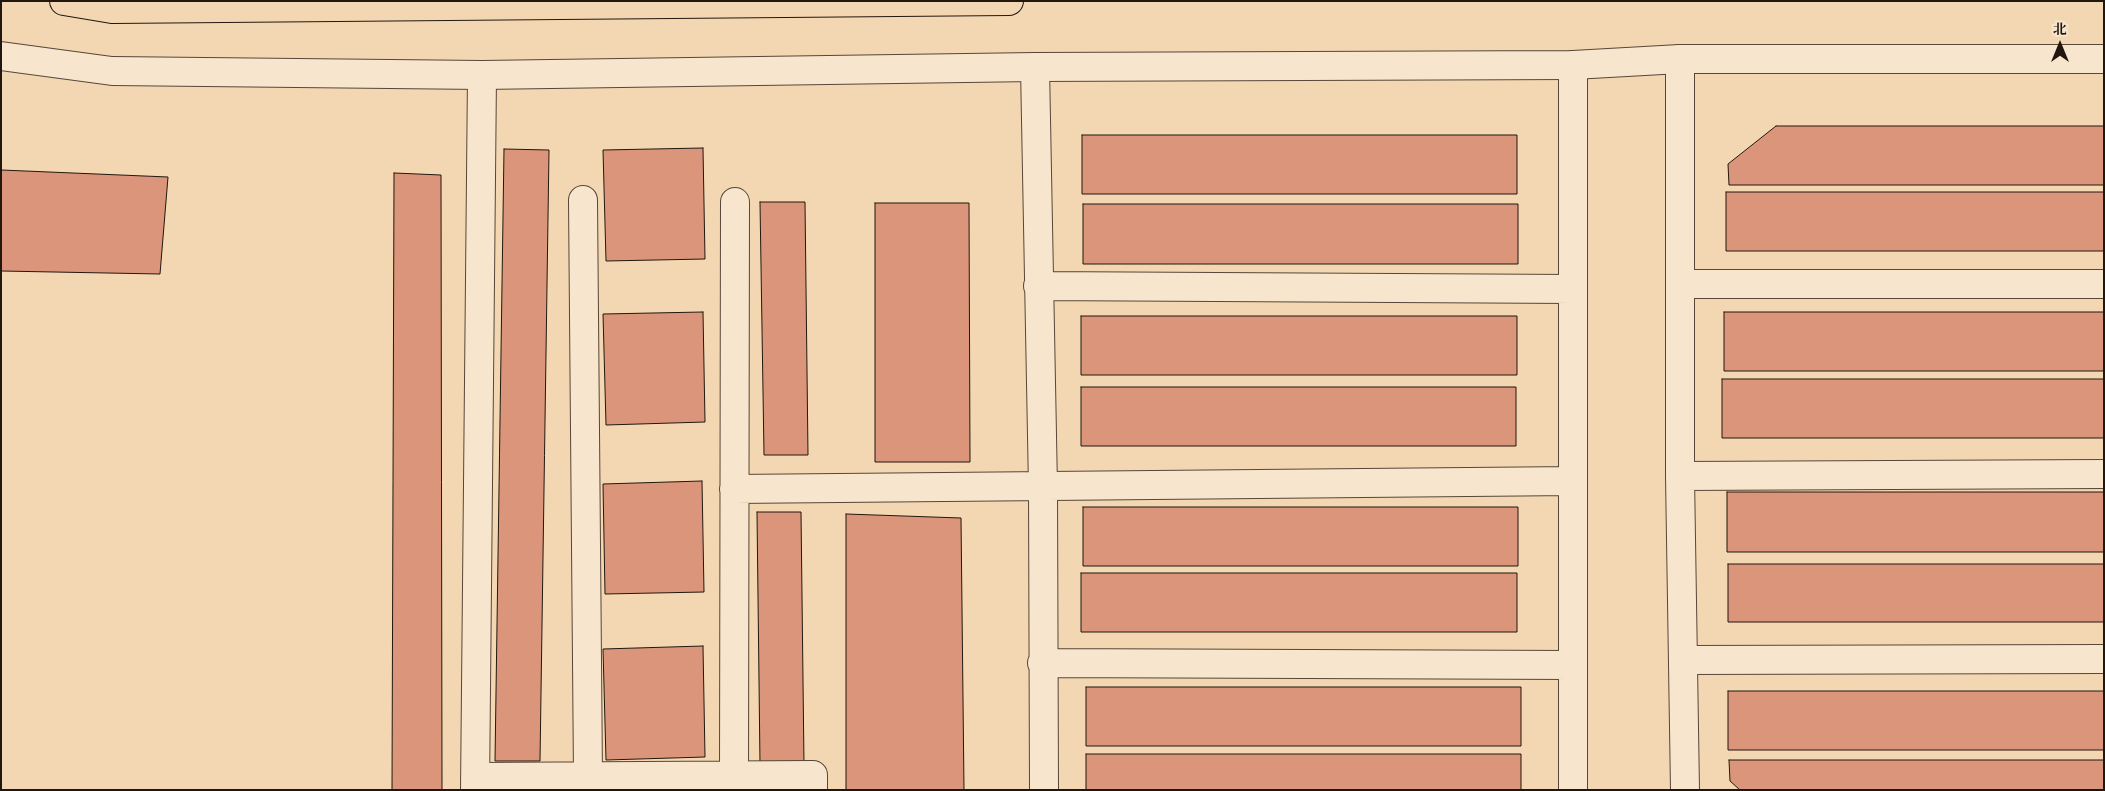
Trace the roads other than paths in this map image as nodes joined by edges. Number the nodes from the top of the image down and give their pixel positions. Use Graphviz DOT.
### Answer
graph roads {
  1 [pos="64,1"];
  2 [pos="1009,1"];
  3 [pos="1,56"];
  4 [pos="1680,59"];
  5 [pos="2104,59"];
  6 [pos="1573,65"];
  7 [pos="1035,67"];
  8 [pos="482,75"];
  9 [pos="582,200"];
  10 [pos="734,202"];
  11 [pos="1681,284"];
  12 [pos="2104,284"];
  13 [pos="1038,286"];
  14 [pos="1573,289"];
  15 [pos="2104,474"];
  16 [pos="1680,476"];
  17 [pos="1573,481"];
  18 [pos="1043,488"];
  19 [pos="734,489"];
  20 [pos="2104,659"];
  21 [pos="1684,660"];
  22 [pos="1042,663"];
  23 [pos="1573,665"];
  24 [pos="734,775"];
  25 [pos="588,776"];
  26 [pos="475,783"];
  27 [pos="813,790"];
  28 [pos="1044,790"];
  29 [pos="1573,790"];
  30 [pos="1685,790"];
  1 -- 2 [label="main road"];
  3 -- 8 [label="street"];
  4 -- 5 [label="street"];
  4 -- 6 [label="street"];
  4 -- 11 [label="street"];
  6 -- 7 [label="street"];
  6 -- 14 [label="street"];
  7 -- 8 [label="street"];
  7 -- 13 [label="street"];
  8 -- 26 [label="street"];
  9 -- 25 [label="street"];
  10 -- 19 [label="street"];
  11 -- 12 [label="street"];
  11 -- 16 [label="street"];
  13 -- 14 [label="street"];
  13 -- 18 [label="street"];
  14 -- 17 [label="street"];
  15 -- 16 [label="street"];
  16 -- 21 [label="street"];
  17 -- 18 [label="street"];
  17 -- 23 [label="street"];
  18 -- 19 [label="street"];
  18 -- 22 [label="street"];
  19 -- 24 [label="street"];
  20 -- 21 [label="street"];
  21 -- 30 [label="street"];
  22 -- 23 [label="street"];
  22 -- 28 [label="street"];
  23 -- 29 [label="street"];
  24 -- 25 [label="street"];
  24 -- 27 [label="street"];
  25 -- 26 [label="street"];
}
